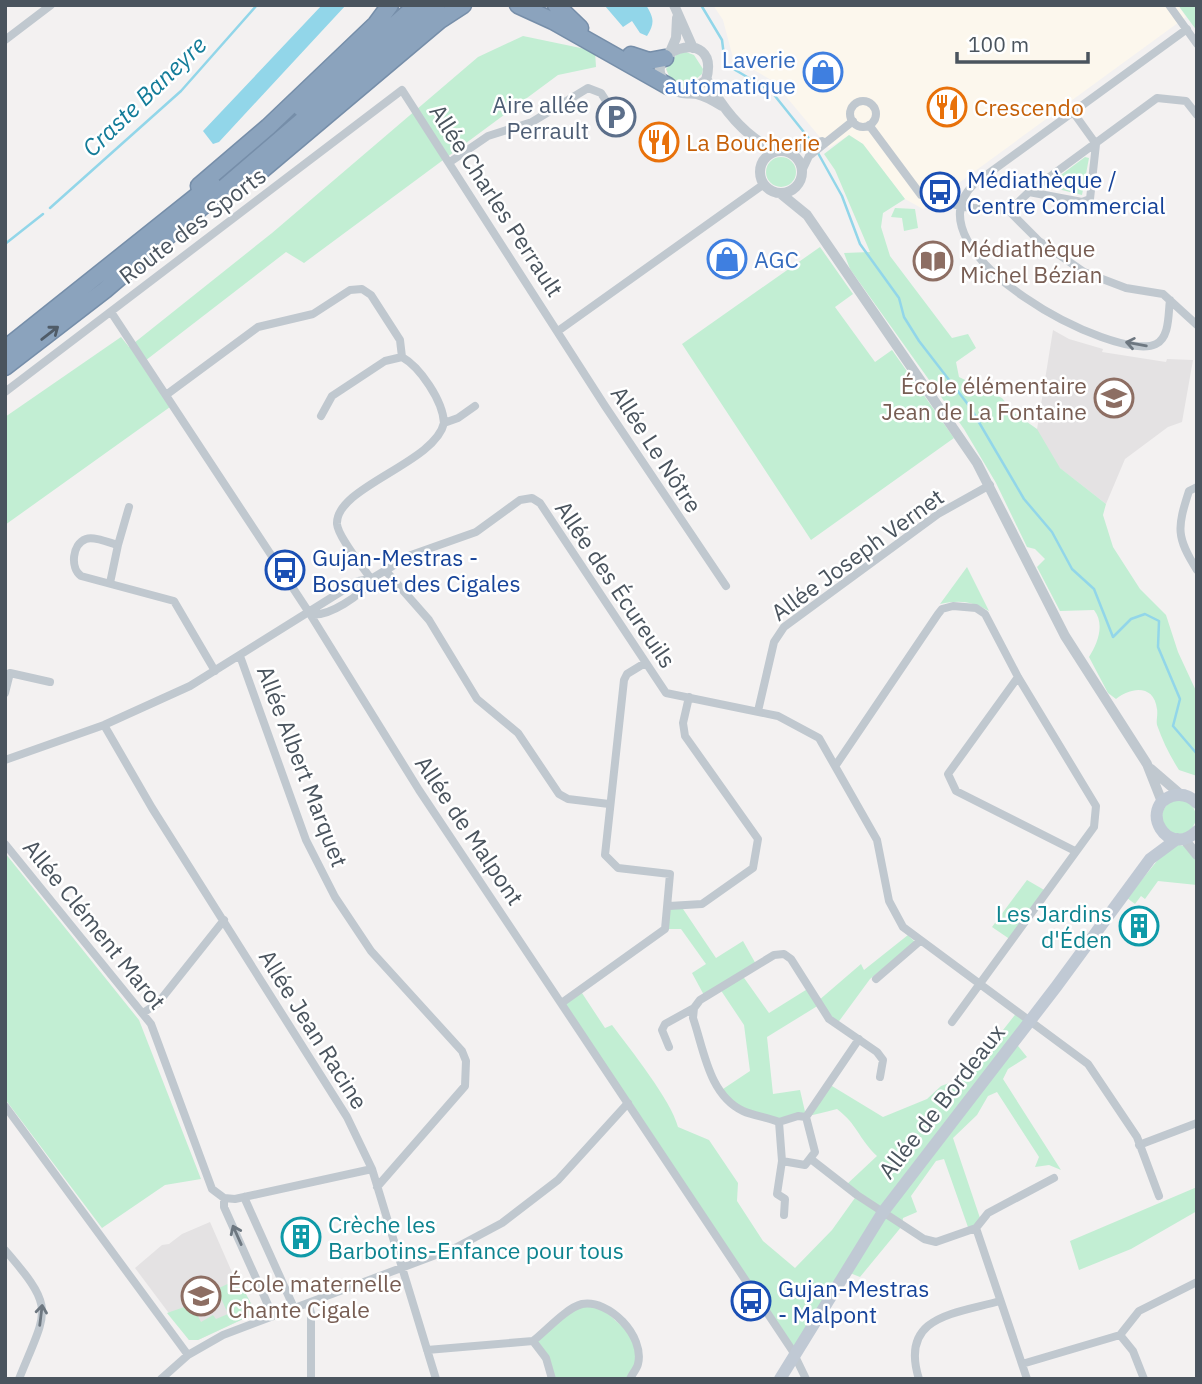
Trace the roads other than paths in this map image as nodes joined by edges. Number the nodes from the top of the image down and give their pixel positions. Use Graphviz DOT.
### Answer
graph roads {
  1 [pos="51,5"];
  2 [pos="390,5"];
  3 [pos="417,5"];
  4 [pos="437,5"];
  5 [pos="463,5"];
  6 [pos="518,5"];
  7 [pos="556,5"];
  8 [pos="1169,5"];
  9 [pos="675,8"];
  10 [pos="1187,29"];
  11 [pos="5,40"];
  12 [pos="1197,44"];
  13 [pos="693,48"];
  14 [pos="668,55"];
  15 [pos="707,80"];
  16 [pos="668,86"];
  17 [pos="402,90"];
  18 [pos="688,93"];
  19 [pos="722,106"];
  20 [pos="1073,112"];
  21 [pos="1197,115"];
  22 [pos="619,121"];
  23 [pos="853,121"];
  24 [pos="869,125"];
  25 [pos="753,138"];
  26 [pos="1096,144"];
  27 [pos="777,151"];
  28 [pos="789,152"];
  29 [pos="806,152"];
  30 [pos="450,162"];
  31 [pos="762,162"];
  32 [pos="802,171"];
  33 [pos="799,183"];
  34 [pos="764,184"];
  35 [pos="1029,192"];
  36 [pos="780,193"];
  37 [pos="963,207"];
  38 [pos="1009,211"];
  39 [pos="807,215"];
  40 [pos="105,290"];
  41 [pos="1166,297"];
  42 [pos="111,312"];
  43 [pos="1197,326"];
  44 [pos="558,331"];
  45 [pos="23,335"];
  46 [pos="5,349"];
  47 [pos="402,357"];
  48 [pos="5,366"];
  49 [pos="5,392"];
  50 [pos="166,394"];
  51 [pos="475,406"];
  52 [pos="321,416"];
  53 [pos="444,423"];
  54 [pos="990,485"];
  55 [pos="1197,487"];
  56 [pos="130,507"];
  57 [pos="118,545"];
  58 [pos="385,570"];
  59 [pos="1197,570"];
  60 [pos="371,579"];
  61 [pos="110,583"];
  62 [pos="726,586"];
  63 [pos="310,614"];
  64 [pos="240,656"];
  65 [pos="645,663"];
  66 [pos="215,671"];
  67 [pos="8,675"];
  68 [pos="1017,677"];
  69 [pos="50,681"];
  70 [pos="5,693"];
  71 [pos="689,697"];
  72 [pos="758,710"];
  73 [pos="104,725"];
  74 [pos="5,760"];
  75 [pos="1147,764"];
  76 [pos="836,765"];
  77 [pos="1190,797"];
  78 [pos="1162,802"];
  79 [pos="610,804"];
  80 [pos="1157,823"];
  81 [pos="1197,831"];
  82 [pos="1180,839"];
  83 [pos="5,844"];
  84 [pos="1075,851"];
  85 [pos="1197,855"];
  86 [pos="1150,859"];
  87 [pos="669,906"];
  88 [pos="224,920"];
  89 [pos="920,941"];
  90 [pos="876,979"];
  91 [pos="979,983"];
  92 [pos="563,1002"];
  93 [pos="694,1008"];
  94 [pos="143,1013"];
  95 [pos="1030,1020"];
  96 [pos="952,1022"];
  97 [pos="859,1039"];
  98 [pos="669,1047"];
  99 [pos="880,1077"];
  100 [pos="628,1103"];
  101 [pos="5,1106"];
  102 [pos="806,1117"];
  103 [pos="779,1122"];
  104 [pos="1197,1123"];
  105 [pos="1139,1145"];
  106 [pos="812,1160"];
  107 [pos="782,1161"];
  108 [pos="372,1169"];
  109 [pos="1054,1178"];
  110 [pos="377,1187"];
  111 [pos="1159,1196"];
  112 [pos="244,1197"];
  113 [pos="224,1198"];
  114 [pos="883,1212"];
  115 [pos="784,1215"];
  116 [pos="976,1228"];
  117 [pos="5,1250"];
  118 [pos="403,1267"];
  119 [pos="1197,1282"];
  120 [pos="1000,1301"];
  121 [pos="308,1303"];
  122 [pos="294,1308"];
  123 [pos="273,1316"];
  124 [pos="1120,1335"];
  125 [pos="533,1341"];
  126 [pos="427,1350"];
  127 [pos="188,1355"];
  128 [pos="794,1355"];
  129 [pos="1023,1364"];
  130 [pos="19,1379"];
  131 [pos="162,1379"];
  132 [pos="311,1379"];
  133 [pos="436,1379"];
  134 [pos="552,1379"];
  135 [pos="630,1379"];
  136 [pos="779,1379"];
  137 [pos="806,1379"];
  138 [pos="919,1379"];
  139 [pos="1027,1379"];
  140 [pos="1144,1379"];
  1 -- 11 [label="street"];
  2 -- 45 [label="highway"];
  3 -- 45 [label="highway"];
  4 -- 40 [label="highway"];
  5 -- 40 [label="highway"];
  6 -- 16 [label="highway"];
  7 -- 14 [label="highway"];
  8 -- 10 [label="street"];
  9 -- 13 [label="street"];
  9 -- 14 [label="street"];
  10 -- 12 [label="street"];
  10 -- 20 [label="street"];
  13 -- 14 [label="street"];
  13 -- 15 [label="street"];
  14 -- 16 [label="street"];
  15 -- 18 [label="street"];
  15 -- 19 [label="street"];
  16 -- 18 [label="street"];
  17 -- 30 [label="street, Allée Charles Perrault"];
  17 -- 42 [label="street, Route des Sports"];
  18 -- 19 [label="street"];
  19 -- 25 [label="street"];
  20 -- 26 [label="street"];
  20 -- 37 [label="street"];
  21 -- 26 [label="street"];
  22 -- 30 [label="street"];
  23 -- 24 [label="street"];
  23 -- 24 [label="street"];
  23 -- 29 [label="street"];
  24 -- 37 [label="street"];
  25 -- 27 [label="street"];
  25 -- 31 [label="street"];
  26 -- 35 [label="street"];
  26 -- 35 [label="street"];
  27 -- 28 [label="street"];
  27 -- 31 [label="street"];
  28 -- 29 [label="street"];
  28 -- 32 [label="street"];
  29 -- 32 [label="street"];
  30 -- 44 [label="street, Allée Charles Perrault"];
  31 -- 34 [label="street"];
  32 -- 33 [label="street"];
  33 -- 36 [label="street"];
  33 -- 39 [label="street"];
  34 -- 36 [label="street"];
  34 -- 44 [label="street"];
  35 -- 38 [label="street"];
  36 -- 39 [label="street"];
  37 -- 38 [label="street"];
  41 -- 37 [label="street, one-way"];
  38 -- 41 [label="street"];
  39 -- 54 [label="street"];
  48 -- 40 [label="highway, one-way"];
  41 -- 43 [label="street"];
  42 -- 49 [label="street, Route des Sports"];
  42 -- 50 [label="street, Allée de Malpont"];
  44 -- 62 [label="street, Allée Le Nôtre"];
  45 -- 46 [label="highway"];
  47 -- 50 [label="street"];
  47 -- 52 [label="street"];
  47 -- 53 [label="street"];
  50 -- 63 [label="street, Allée de Malpont"];
  51 -- 53 [label="street"];
  53 -- 60 [label="street"];
  54 -- 72 [label="street, Allée Joseph Vernet"];
  54 -- 75 [label="street"];
  55 -- 59 [label="street"];
  56 -- 57 [label="street"];
  57 -- 61 [label="street"];
  57 -- 61 [label="street"];
  58 -- 60 [label="street, Allée des Écureuils"];
  58 -- 65 [label="street, Allée des Écureuils"];
  58 -- 79 [label="street"];
  60 -- 63 [label="street, Allée des Écureuils"];
  61 -- 66 [label="street"];
  63 -- 64 [label="street, Allée des Écureuils"];
  63 -- 92 [label="street, Allée de Malpont"];
  64 -- 66 [label="street, Allée des Écureuils"];
  64 -- 110 [label="street, Allée Albert Marquet"];
  65 -- 71 [label="street, Allée des Écureuils"];
  65 -- 79 [label="street"];
  66 -- 73 [label="street, Allée des Écureuils"];
  67 -- 69 [label="street"];
  67 -- 70 [label="street"];
  68 -- 76 [label="street"];
  68 -- 84 [label="street"];
  68 -- 84 [label="street"];
  71 -- 72 [label="street, Allée des Écureuils"];
  71 -- 87 [label="street"];
  72 -- 76 [label="street, Allée des Écureuils"];
  73 -- 74 [label="street, Allée des Écureuils"];
  73 -- 88 [label="street, Allée Jean Racine"];
  75 -- 77 [label="street"];
  75 -- 78 [label="street"];
  76 -- 89 [label="street, Allée des Écureuils"];
  77 -- 78 [label="main road"];
  78 -- 80 [label="main road, Allée de Bordeaux"];
  79 -- 87 [label="street"];
  80 -- 82 [label="main road"];
  80 -- 86 [label="main road, Allée de Bordeaux"];
  81 -- 82 [label="main road, Allée de Bordeaux"];
  82 -- 85 [label="street"];
  82 -- 86 [label="main road, Allée de Bordeaux"];
  83 -- 94 [label="street, Allée Clément Marot"];
  84 -- 91 [label="street"];
  86 -- 95 [label="main road, Allée de Bordeaux"];
  87 -- 92 [label="street"];
  88 -- 94 [label="street"];
  88 -- 108 [label="street, Allée Jean Racine"];
  89 -- 90 [label="street"];
  89 -- 91 [label="street, Allée des Écureuils"];
  91 -- 95 [label="street, Allée des Écureuils"];
  91 -- 96 [label="street"];
  92 -- 100 [label="street, Allée de Malpont"];
  93 -- 97 [label="street"];
  93 -- 98 [label="street"];
  93 -- 103 [label="street"];
  94 -- 113 [label="street, Allée Clément Marot"];
  95 -- 105 [label="street, Allée des Écureuils"];
  95 -- 114 [label="main road, Allée de Bordeaux"];
  97 -- 99 [label="street"];
  97 -- 102 [label="street"];
  100 -- 118 [label="street"];
  100 -- 128 [label="street, Allée de Malpont"];
  101 -- 127 [label="street"];
  102 -- 103 [label="street"];
  102 -- 106 [label="street"];
  103 -- 107 [label="street"];
  104 -- 105 [label="street"];
  105 -- 111 [label="street, Allée des Écureuils"];
  106 -- 107 [label="street"];
  106 -- 114 [label="street"];
  107 -- 115 [label="street"];
  108 -- 110 [label="street, Allée Jean Racine"];
  108 -- 112 [label="street"];
  109 -- 116 [label="street"];
  110 -- 118 [label="street, Allée Jean Racine"];
  112 -- 113 [label="street"];
  112 -- 122 [label="street"];
  123 -- 113 [label="street, Allée Clément Marot, one-way"];
  114 -- 116 [label="street"];
  114 -- 128 [label="main road, Allée de Bordeaux"];
  116 -- 120 [label="street"];
  130 -- 117 [label="street, one-way"];
  118 -- 121 [label="street"];
  118 -- 126 [label="street, Allée Jean Racine"];
  119 -- 124 [label="street"];
  120 -- 129 [label="street"];
  120 -- 138 [label="street"];
  121 -- 122 [label="street"];
  121 -- 132 [label="street"];
  122 -- 123 [label="street"];
  123 -- 127 [label="street"];
  124 -- 129 [label="street"];
  124 -- 140 [label="street"];
  125 -- 126 [label="street"];
  125 -- 134 [label="street"];
  125 -- 135 [label="street"];
  126 -- 133 [label="street, Allée Jean Racine"];
  127 -- 131 [label="street"];
  128 -- 136 [label="main road, Allée de Bordeaux"];
  128 -- 137 [label="street, Allée de Malpont"];
  129 -- 139 [label="street"];
}
